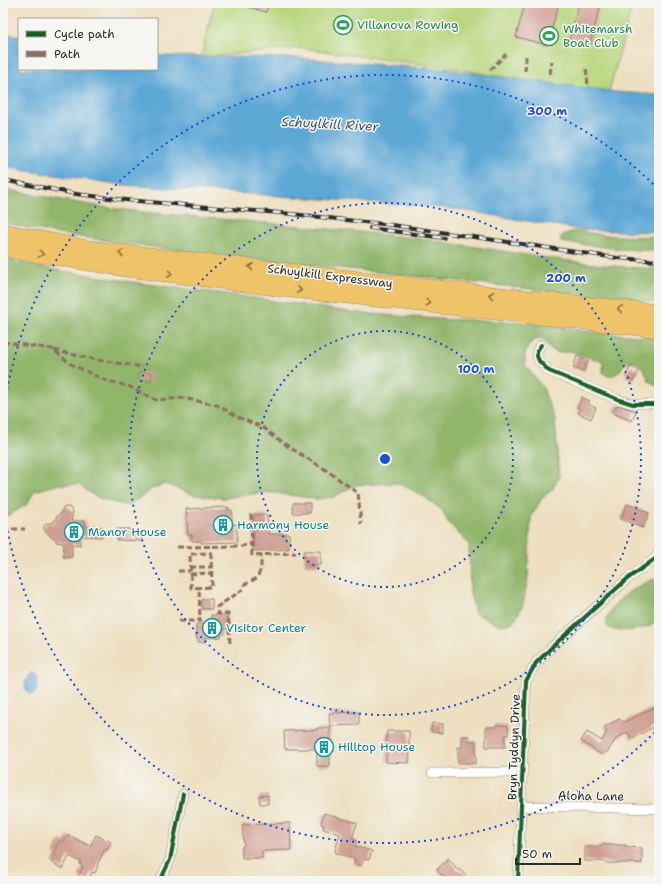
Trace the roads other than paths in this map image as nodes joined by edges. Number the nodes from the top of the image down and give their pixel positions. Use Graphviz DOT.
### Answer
graph roads {
  1 [pos="3,232"];
  2 [pos="3,248"];
  3 [pos="659,313"];
  4 [pos="659,328"];
  5 [pos="541,345"];
  6 [pos="659,404"];
  7 [pos="659,551"];
  8 [pos="522,772"];
  9 [pos="432,773"];
  10 [pos="183,794"];
  11 [pos="522,806"];
  12 [pos="659,809"];
  13 [pos="160,881"];
  14 [pos="518,881"];
  3 -- 1 [label="highway, Schuylkill Expressway, one-way"];
  2 -- 4 [label="highway, Schuylkill Expressway, one-way"];
  5 -- 6 [label="street"];
  7 -- 8 [label="street, Bryn Tyddyn Drive"];
  8 -- 9 [label="street"];
  8 -- 11 [label="street, Bryn Tyddyn Drive"];
  10 -- 13 [label="street"];
  11 -- 12 [label="street, Aloha Lane"];
  11 -- 14 [label="street, Bryn Tyddyn Drive"];
}
